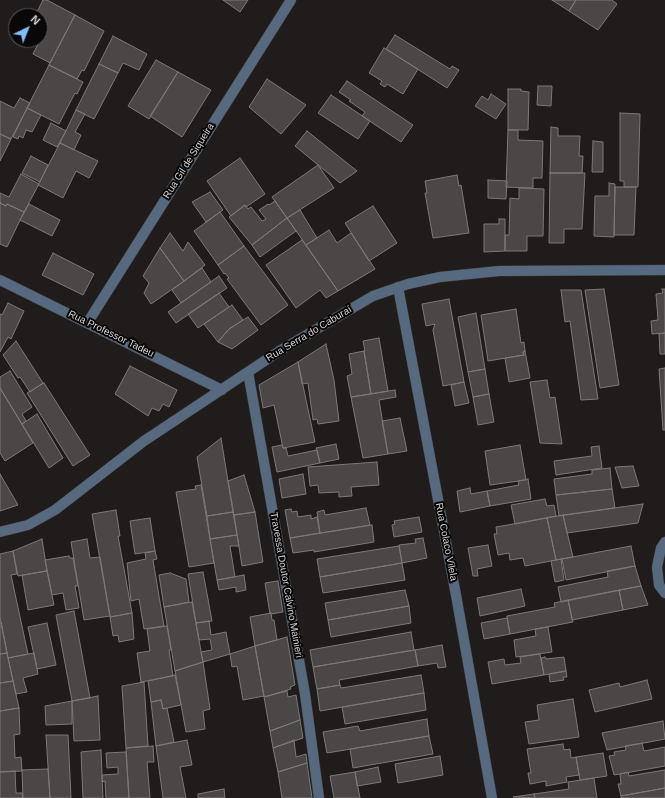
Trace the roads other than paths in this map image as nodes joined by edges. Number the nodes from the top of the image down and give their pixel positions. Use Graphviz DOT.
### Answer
graph roads {
  1 [pos="291,0"];
  2 [pos="665,270"];
  3 [pos="0,280"];
  4 [pos="398,287"];
  5 [pos="88,322"];
  6 [pos="248,372"];
  7 [pos="222,390"];
  8 [pos="0,532"];
  9 [pos="665,542"];
  10 [pos="665,593"];
  11 [pos="319,798"];
  12 [pos="492,798"];
  1 -- 5 [label="street, Rua Gil de Siqueira"];
  2 -- 4 [label="street, Rua Serra do Caburaí"];
  3 -- 5 [label="street, Rua Professor Tadeu"];
  4 -- 6 [label="street, Rua Serra do Caburaí"];
  4 -- 12 [label="street, Rua Colaco Vilela"];
  5 -- 7 [label="street, Rua Professor Tadeu"];
  6 -- 7 [label="street, Rua Serra do Caburaí"];
  6 -- 11 [label="street, Travessa Doutor Calvino Mainieri"];
  7 -- 8 [label="street, Rua Serra do Caburaí"];
  9 -- 10 [label="street"];
}
